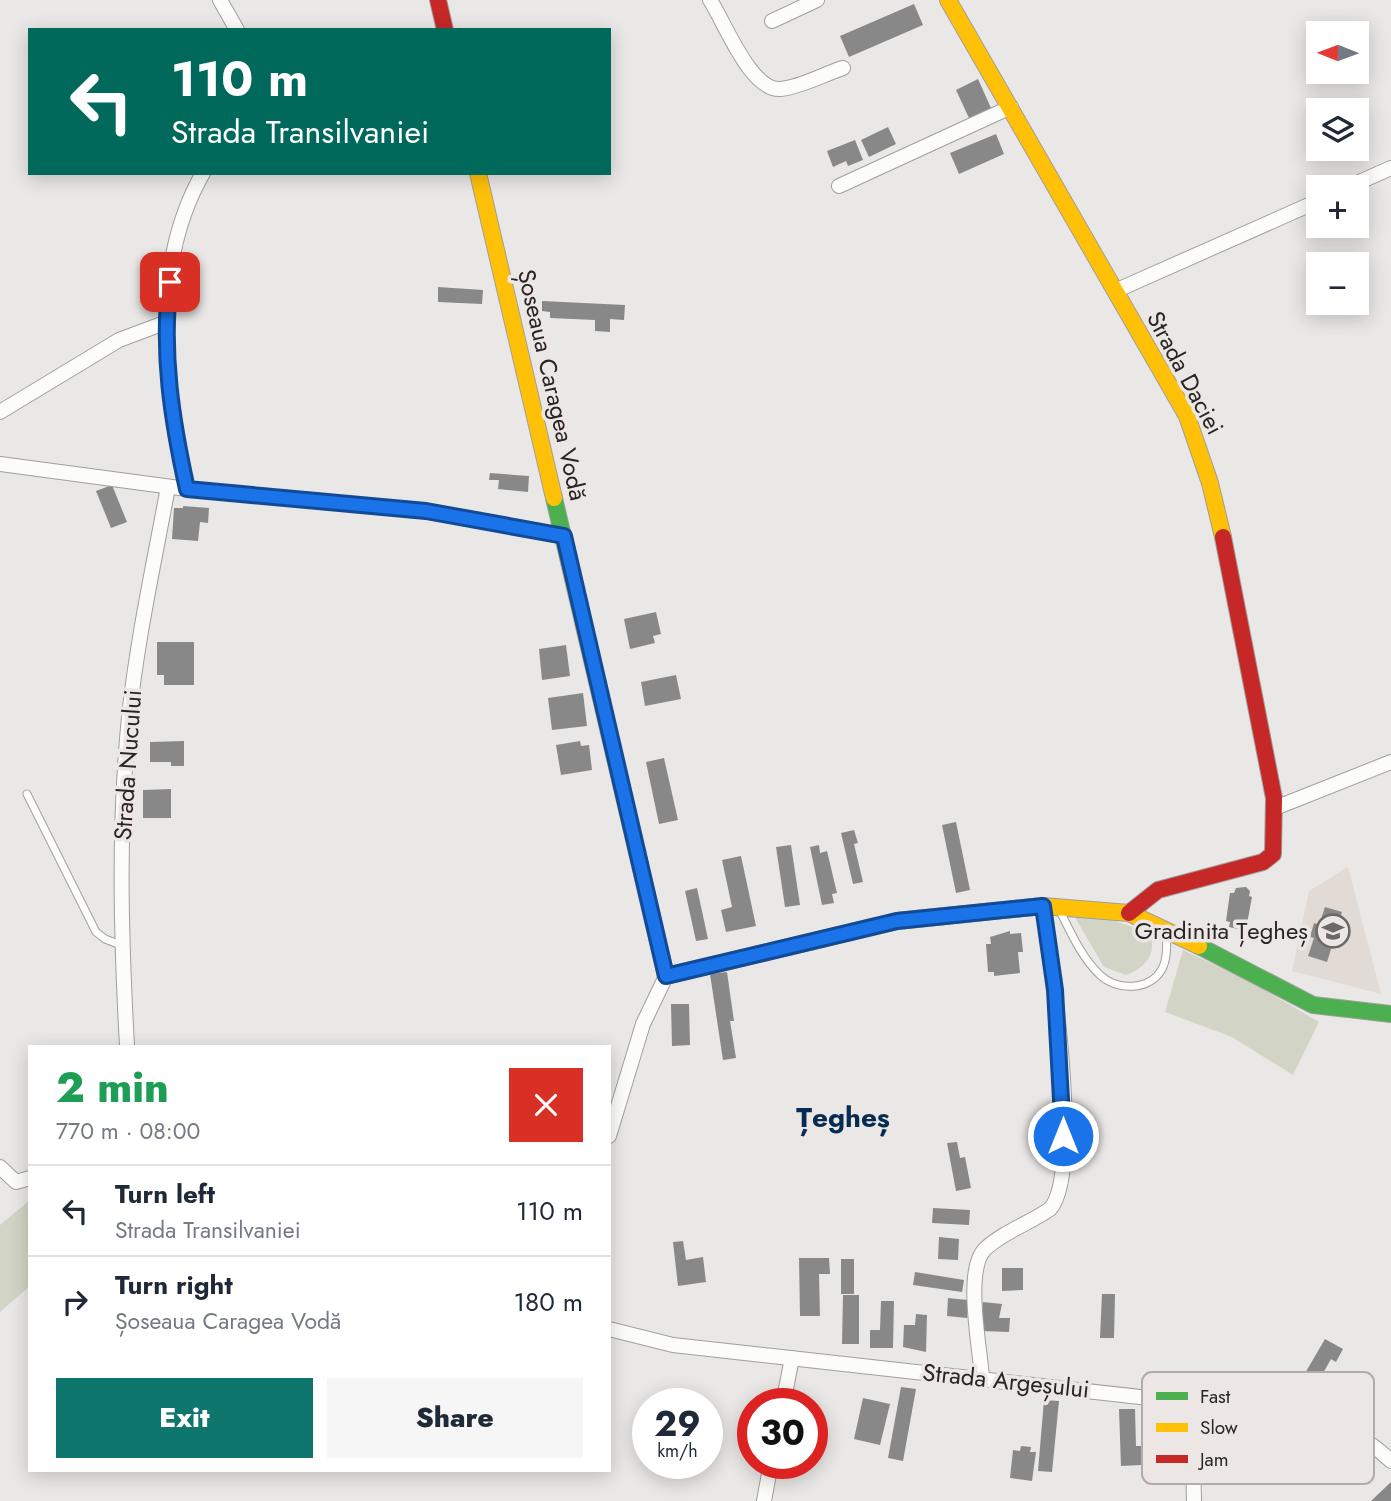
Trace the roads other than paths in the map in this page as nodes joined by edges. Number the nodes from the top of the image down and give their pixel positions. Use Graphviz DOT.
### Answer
graph roads {
  1 [pos="220,0"];
  2 [pos="438,0"];
  3 [pos="710,0"];
  4 [pos="817,0"];
  5 [pos="948,0"];
  6 [pos="772,21"];
  7 [pos="236,28"];
  8 [pos="444,28"];
  9 [pos="843,68"];
  10 [pos="1011,107"];
  11 [pos="1391,168"];
  12 [pos="203,175"];
  13 [pos="478,175"];
  14 [pos="1369,178"];
  15 [pos="839,186"];
  16 [pos="1306,206"];
  17 [pos="1115,291"];
  18 [pos="167,321"];
  19 [pos="0,412"];
  20 [pos="0,464"];
  21 [pos="168,486"];
  22 [pos="187,489"];
  23 [pos="564,536"];
  24 [pos="1391,762"];
  25 [pos="27,794"];
  26 [pos="1275,808"];
  27 [pos="1051,907"];
  28 [pos="1129,914"];
  29 [pos="1166,929"];
  30 [pos="121,945"];
  31 [pos="666,976"];
  32 [pos="1391,1014"];
  33 [pos="127,1045"];
  34 [pos="611,1129"];
  35 [pos="0,1167"];
  36 [pos="23,1180"];
  37 [pos="611,1330"];
  38 [pos="792,1358"];
  39 [pos="982,1377"];
  40 [pos="786,1388"];
  41 [pos="1142,1397"];
  42 [pos="1374,1447"];
  43 [pos="1391,1461"];
  44 [pos="768,1479"];
  45 [pos="764,1501"];
  1 -- 7 [label="street"];
  2 -- 8 [label="street"];
  3 -- 9 [label="street"];
  4 -- 6 [label="street"];
  5 -- 10 [label="street, Strada Daciei"];
  10 -- 15 [label="street"];
  10 -- 17 [label="street, Strada Daciei"];
  11 -- 14 [label="street"];
  12 -- 18 [label="street"];
  13 -- 23 [label="street, Șoseaua Caragea Vodă"];
  16 -- 17 [label="street"];
  17 -- 26 [label="street, Strada Daciei"];
  18 -- 19 [label="street"];
  18 -- 22 [label="street"];
  20 -- 21 [label="street"];
  21 -- 22 [label="street"];
  21 -- 30 [label="street, Strada Nucului"];
  22 -- 23 [label="street"];
  23 -- 31 [label="street, Șoseaua Caragea Vodă"];
  24 -- 26 [label="street"];
  25 -- 30 [label="lane"];
  26 -- 28 [label="street, Strada Daciei"];
  27 -- 28 [label="street"];
  27 -- 29 [label="lane"];
  27 -- 31 [label="street"];
  27 -- 39 [label="street"];
  28 -- 29 [label="street"];
  29 -- 32 [label="street"];
  30 -- 33 [label="street, Strada Nucului"];
  31 -- 34 [label="street"];
  35 -- 36 [label="street"];
  37 -- 38 [label="street, Strada Argeșului"];
  38 -- 39 [label="street, Strada Argeșului"];
  38 -- 40 [label="street"];
  39 -- 41 [label="street, Strada Argeșului"];
  42 -- 43 [label="street, Strada Argeșului"];
  44 -- 45 [label="street"];
}
